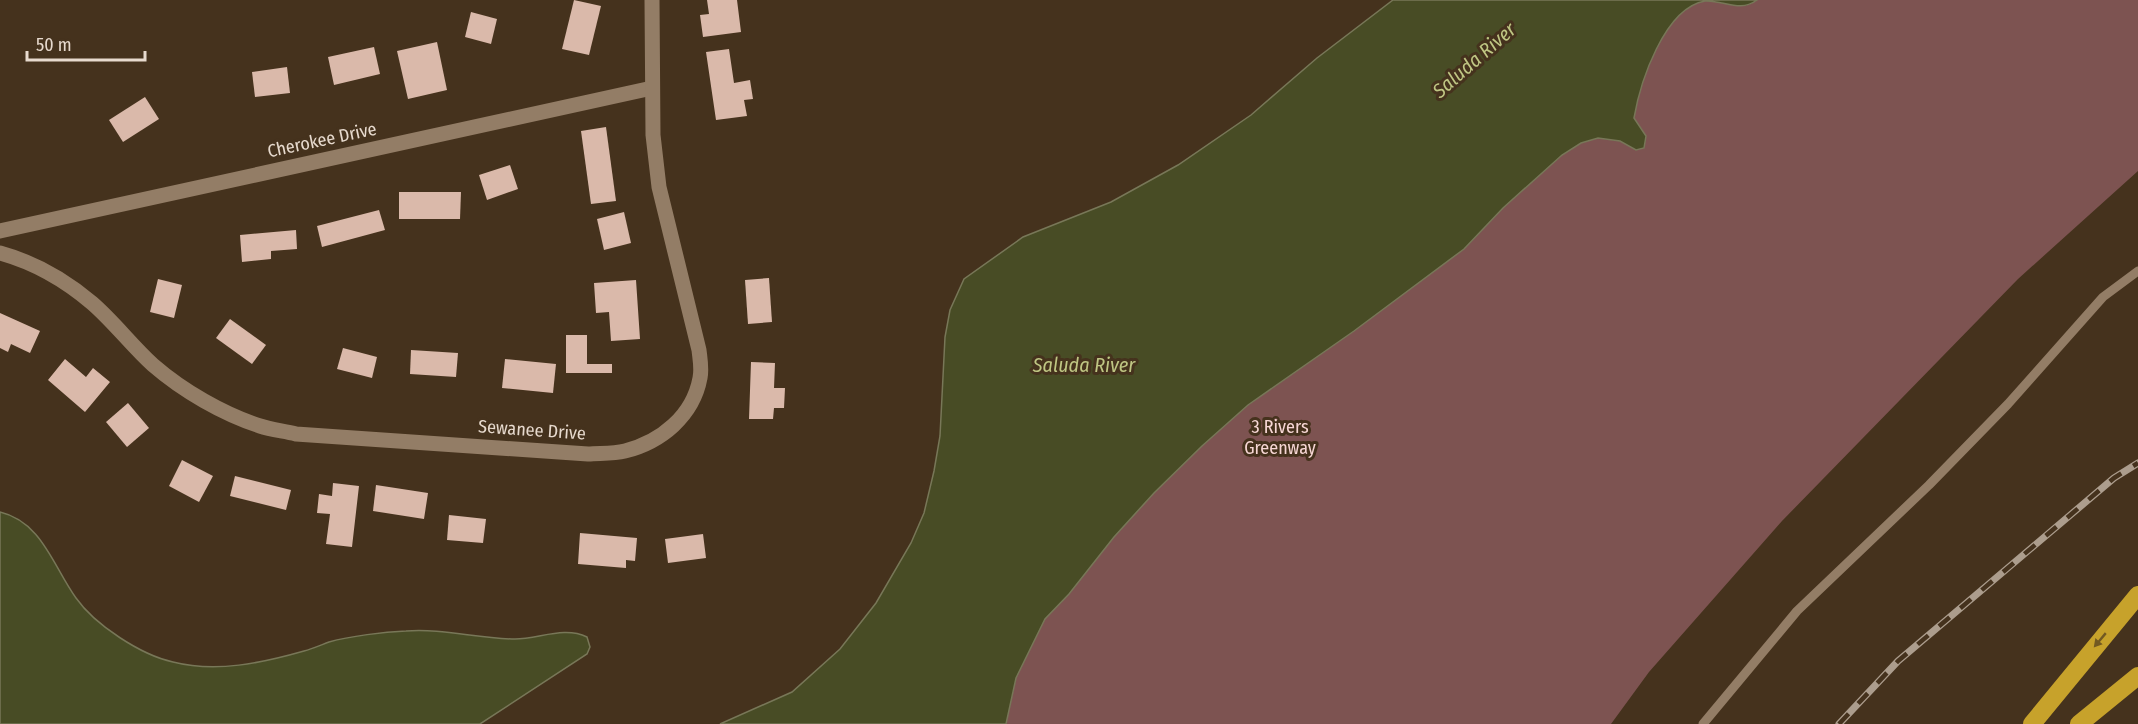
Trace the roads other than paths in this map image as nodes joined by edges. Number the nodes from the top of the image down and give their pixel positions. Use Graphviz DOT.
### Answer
graph roads {
  1 [pos="652,0"];
  2 [pos="651,88"];
  3 [pos="0,231"];
  4 [pos="0,253"];
  5 [pos="2138,271"];
  6 [pos="2138,595"];
  7 [pos="2138,676"];
  8 [pos="1703,724"];
  9 [pos="2032,724"];
  10 [pos="2079,724"];
  1 -- 2 [label="street, Sewanee Drive"];
  2 -- 3 [label="street, Cherokee Drive"];
  2 -- 4 [label="street, Sewanee Drive"];
  5 -- 8 [label="lane"];
  6 -- 9 [label="highway, one-way"];
  7 -- 10 [label="highway"];
}
